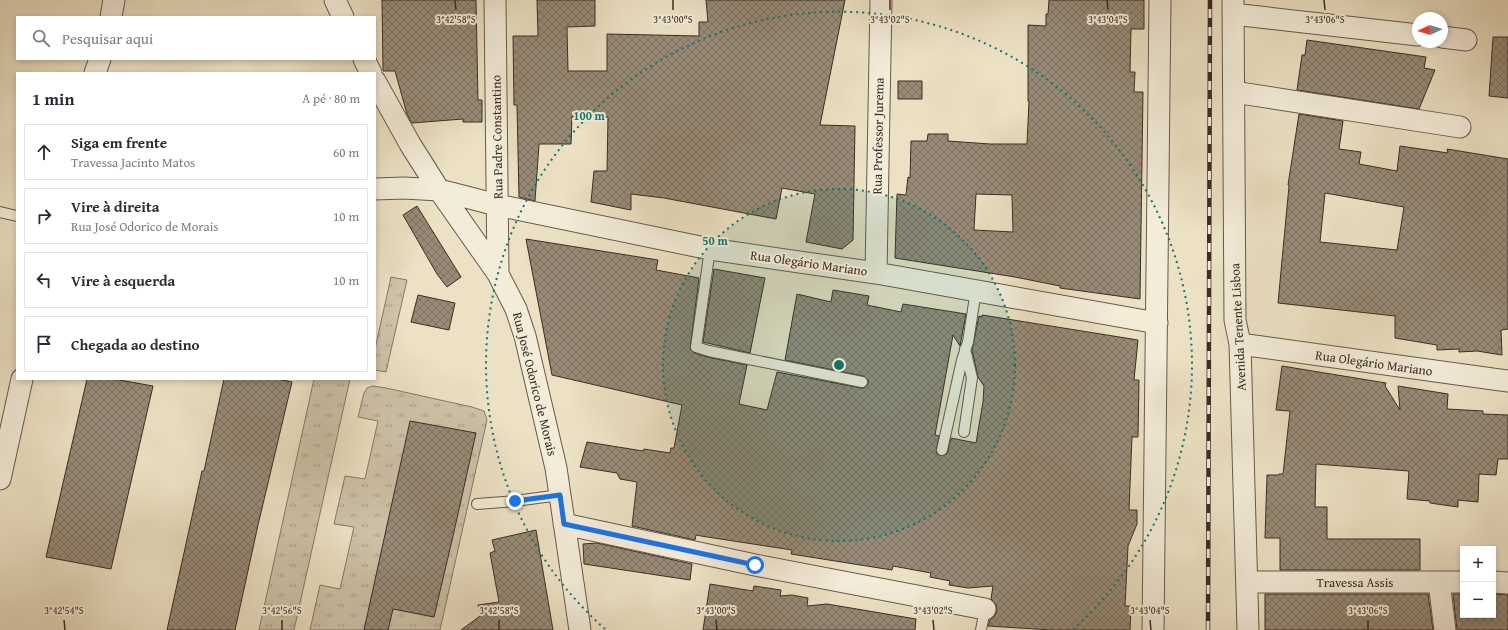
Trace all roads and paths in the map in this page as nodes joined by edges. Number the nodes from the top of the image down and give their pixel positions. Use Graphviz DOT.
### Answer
graph roads {
  1 [pos="114,0"];
  2 [pos="334,0"];
  3 [pos="496,0"];
  4 [pos="881,0"];
  5 [pos="1160,0"];
  6 [pos="1233,7"];
  7 [pos="111,16"];
  8 [pos="342,16"];
  9 [pos="1412,34"];
  10 [pos="1448,38"];
  11 [pos="1466,40"];
  12 [pos="100,60"];
  13 [pos="364,60"];
  14 [pos="95,72"];
  15 [pos="370,72"];
  16 [pos="376,83"];
  17 [pos="1234,92"];
  18 [pos="1460,127"];
  19 [pos="376,188"];
  20 [pos="439,190"];
  21 [pos="497,204"];
  22 [pos="0,212"];
  23 [pos="16,216"];
  24 [pos="710,248"];
  25 [pos="876,273"];
  26 [pos="498,274"];
  27 [pos="976,290"];
  28 [pos="1157,323"];
  29 [pos="1240,344"];
  30 [pos="965,349"];
  31 [pos="22,380"];
  32 [pos="1508,381"];
  33 [pos="862,382"];
  34 [pos="964,432"];
  35 [pos="942,450"];
  36 [pos="0,480"];
  37 [pos="560,495"];
  38 [pos="477,504"];
  39 [pos="564,524"];
  40 [pos="1248,582"];
  41 [pos="1439,582"];
  42 [pos="1460,582"];
  43 [pos="1496,582"];
  44 [pos="1508,583"];
  45 [pos="985,610"];
  46 [pos="580,630"];
  47 [pos="981,630"];
  48 [pos="1153,630"];
  49 [pos="1248,630"];
  50 [pos="1445,630"];
  1 -- 7 [label="street"];
  2 -- 8 [label="street"];
  3 -- 21 [label="street, Rua Padre Constantino"];
  4 -- 25 [label="street, Rua Professor Jurema"];
  5 -- 28 [label="street"];
  6 -- 9 [label="street"];
  6 -- 17 [label="street, Avenida Tenente Lisboa"];
  10 -- 11 [label="street"];
  12 -- 14 [label="street"];
  13 -- 15 [label="street"];
  16 -- 20 [label="street, Rua José Odorico de Morais"];
  17 -- 18 [label="street"];
  17 -- 29 [label="street, Avenida Tenente Lisboa"];
  19 -- 20 [label="street, Rua Olegário Mariano"];
  20 -- 21 [label="street, Rua Olegário Mariano"];
  20 -- 26 [label="street, Rua José Odorico de Morais"];
  21 -- 24 [label="street, Rua Olegário Mariano"];
  21 -- 26 [label="street, Rua Padre Constantino"];
  22 -- 23 [label="lane"];
  24 -- 25 [label="street, Rua Olegário Mariano"];
  24 -- 33 [label="lane"];
  25 -- 27 [label="street, Rua Olegário Mariano"];
  26 -- 37 [label="street, Rua José Odorico de Morais"];
  27 -- 28 [label="street, Rua Olegário Mariano"];
  27 -- 30 [label="lane"];
  28 -- 48 [label="street"];
  29 -- 32 [label="street, Rua Olegário Mariano"];
  29 -- 40 [label="street, Avenida Tenente Lisboa"];
  30 -- 34 [label="lane"];
  30 -- 35 [label="lane"];
  31 -- 36 [label="street"];
  37 -- 38 [label="lane"];
  37 -- 39 [label="street, Rua José Odorico de Morais"];
  39 -- 45 [label="street"];
  39 -- 46 [label="street, Rua José Odorico de Morais"];
  40 -- 41 [label="street, Travessa Assis"];
  40 -- 49 [label="street, Avenida Tenente Lisboa"];
  41 -- 42 [label="street, Travessa Assis"];
  41 -- 50 [label="street"];
  43 -- 44 [label="street"];
  45 -- 47 [label="lane"];
}
